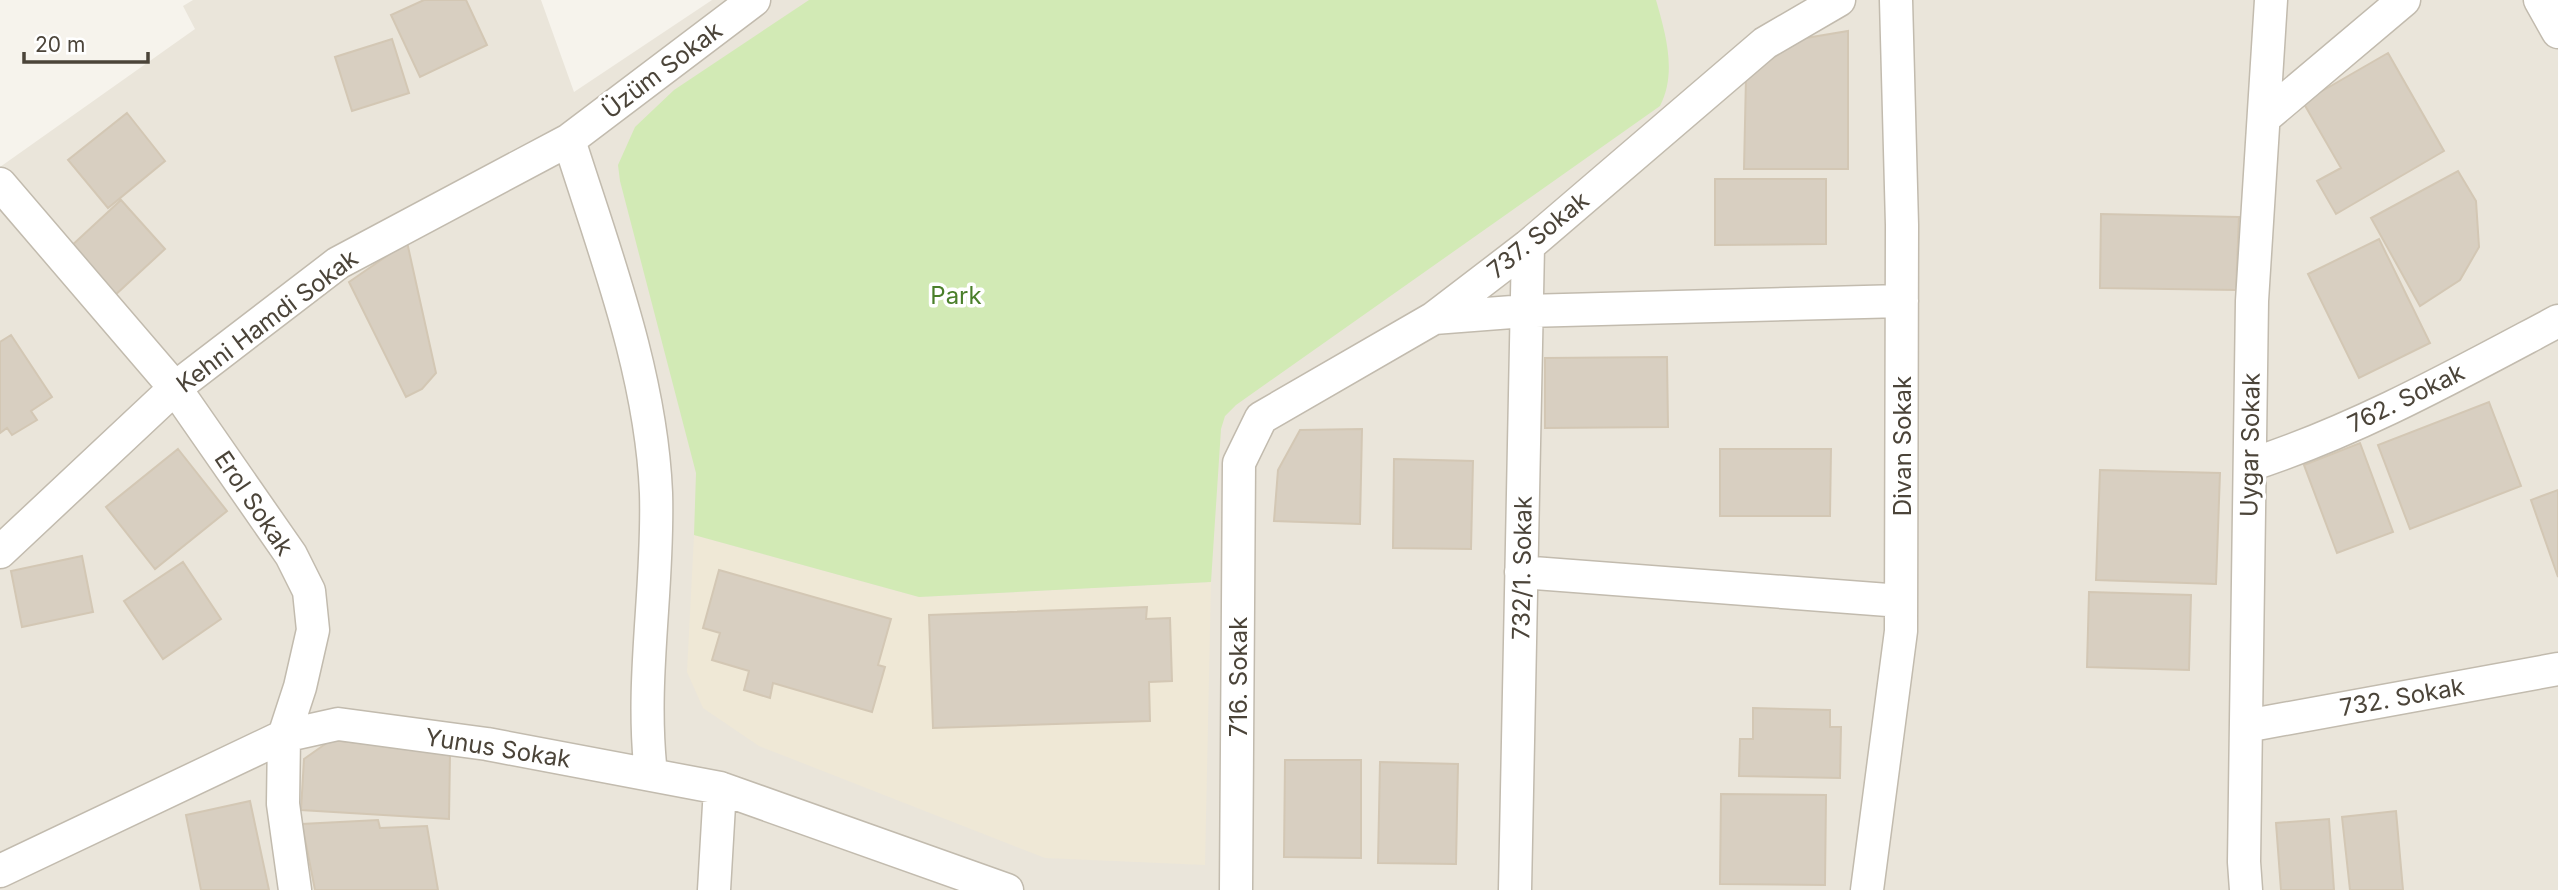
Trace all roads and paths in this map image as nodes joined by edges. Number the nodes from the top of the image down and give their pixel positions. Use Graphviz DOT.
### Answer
graph roads {
  1 [pos="754,0"];
  2 [pos="1839,0"];
  3 [pos="1896,0"];
  4 [pos="2271,0"];
  5 [pos="2404,0"];
  6 [pos="2540,0"];
  7 [pos="2558,32"];
  8 [pos="2264,118"];
  9 [pos="569,139"];
  10 [pos="0,184"];
  11 [pos="1528,246"];
  12 [pos="1902,301"];
  13 [pos="1526,310"];
  14 [pos="1434,318"];
  15 [pos="2558,321"];
  16 [pos="175,387"];
  17 [pos="1239,463"];
  18 [pos="2250,465"];
  19 [pos="0,552"];
  20 [pos="1521,572"];
  21 [pos="1902,601"];
  22 [pos="2558,669"];
  23 [pos="2246,726"];
  24 [pos="284,736"];
  25 [pos="651,774"];
  26 [pos="720,788"];
  27 [pos="0,871"];
  28 [pos="1244,889"];
  29 [pos="295,890"];
  30 [pos="714,890"];
  31 [pos="1007,890"];
  32 [pos="1515,890"];
  33 [pos="1867,890"];
  34 [pos="2246,890"];
  1 -- 9 [label="street, Üzüm Sokak"];
  2 -- 11 [label="street, 737. Sokak"];
  3 -- 12 [label="street, Divan Sokak"];
  4 -- 8 [label="street, Uygar Sokak"];
  5 -- 8 [label="street"];
  6 -- 7 [label="street"];
  8 -- 18 [label="street, Uygar Sokak"];
  9 -- 16 [label="street, Kehni Hamdi Sokak"];
  9 -- 25 [label="street"];
  10 -- 16 [label="street, Erol Sokak"];
  11 -- 13 [label="street, 732/1. Sokak"];
  11 -- 14 [label="street, 737. Sokak"];
  12 -- 13 [label="street"];
  12 -- 21 [label="street, Divan Sokak"];
  13 -- 14 [label="street"];
  13 -- 20 [label="street, 732/1. Sokak"];
  14 -- 17 [label="street, 737. Sokak"];
  15 -- 18 [label="street, 762. Sokak"];
  16 -- 19 [label="street, Kehni Hamdi Sokak"];
  16 -- 24 [label="street, Erol Sokak"];
  17 -- 28 [label="street, 716. Sokak"];
  18 -- 23 [label="street, Uygar Sokak"];
  20 -- 21 [label="street"];
  20 -- 32 [label="street, 732/1. Sokak"];
  21 -- 33 [label="street, Divan Sokak"];
  22 -- 23 [label="street, 732. Sokak"];
  23 -- 34 [label="street, Uygar Sokak"];
  24 -- 25 [label="street, Yunus Sokak"];
  24 -- 27 [label="street, Yunus Sokak"];
  24 -- 29 [label="street, Erol Sokak"];
  25 -- 26 [label="street, Yunus Sokak"];
  26 -- 30 [label="street"];
  26 -- 31 [label="street, Yunus Sokak"];
}
